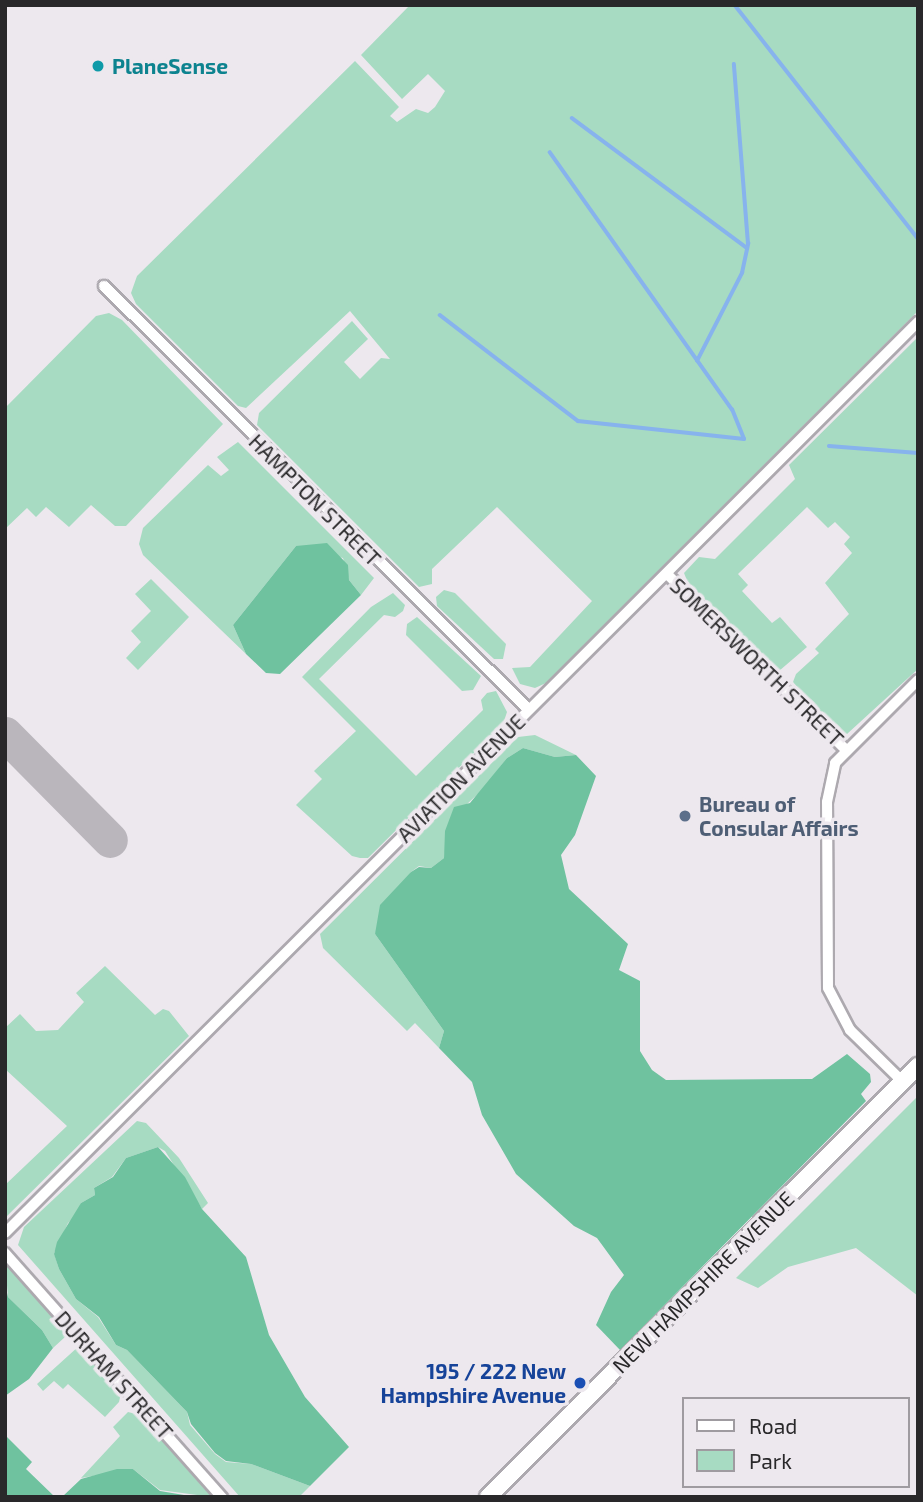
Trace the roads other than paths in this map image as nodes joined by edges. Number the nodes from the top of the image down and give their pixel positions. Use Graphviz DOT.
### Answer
graph roads {
  1 [pos="104,286"];
  2 [pos="918,322"];
  3 [pos="667,574"];
  4 [pos="918,680"];
  5 [pos="529,710"];
  6 [pos="847,751"];
  7 [pos="918,1066"];
  8 [pos="902,1082"];
  9 [pos="5,1233"];
  10 [pos="5,1252"];
  11 [pos="222,1497"];
  12 [pos="488,1497"];
  1 -- 5 [label="street, HAMPTON STREET"];
  2 -- 3 [label="street, AVIATION AVENUE"];
  3 -- 5 [label="street, AVIATION AVENUE"];
  3 -- 6 [label="street, SOMERSWORTH STREET"];
  4 -- 6 [label="street"];
  5 -- 9 [label="street, AVIATION AVENUE"];
  6 -- 8 [label="street"];
  7 -- 8 [label="street, NEW HAMPSHIRE AVENUE"];
  8 -- 12 [label="street, NEW HAMPSHIRE AVENUE"];
  10 -- 11 [label="street, DURHAM STREET"];
}
